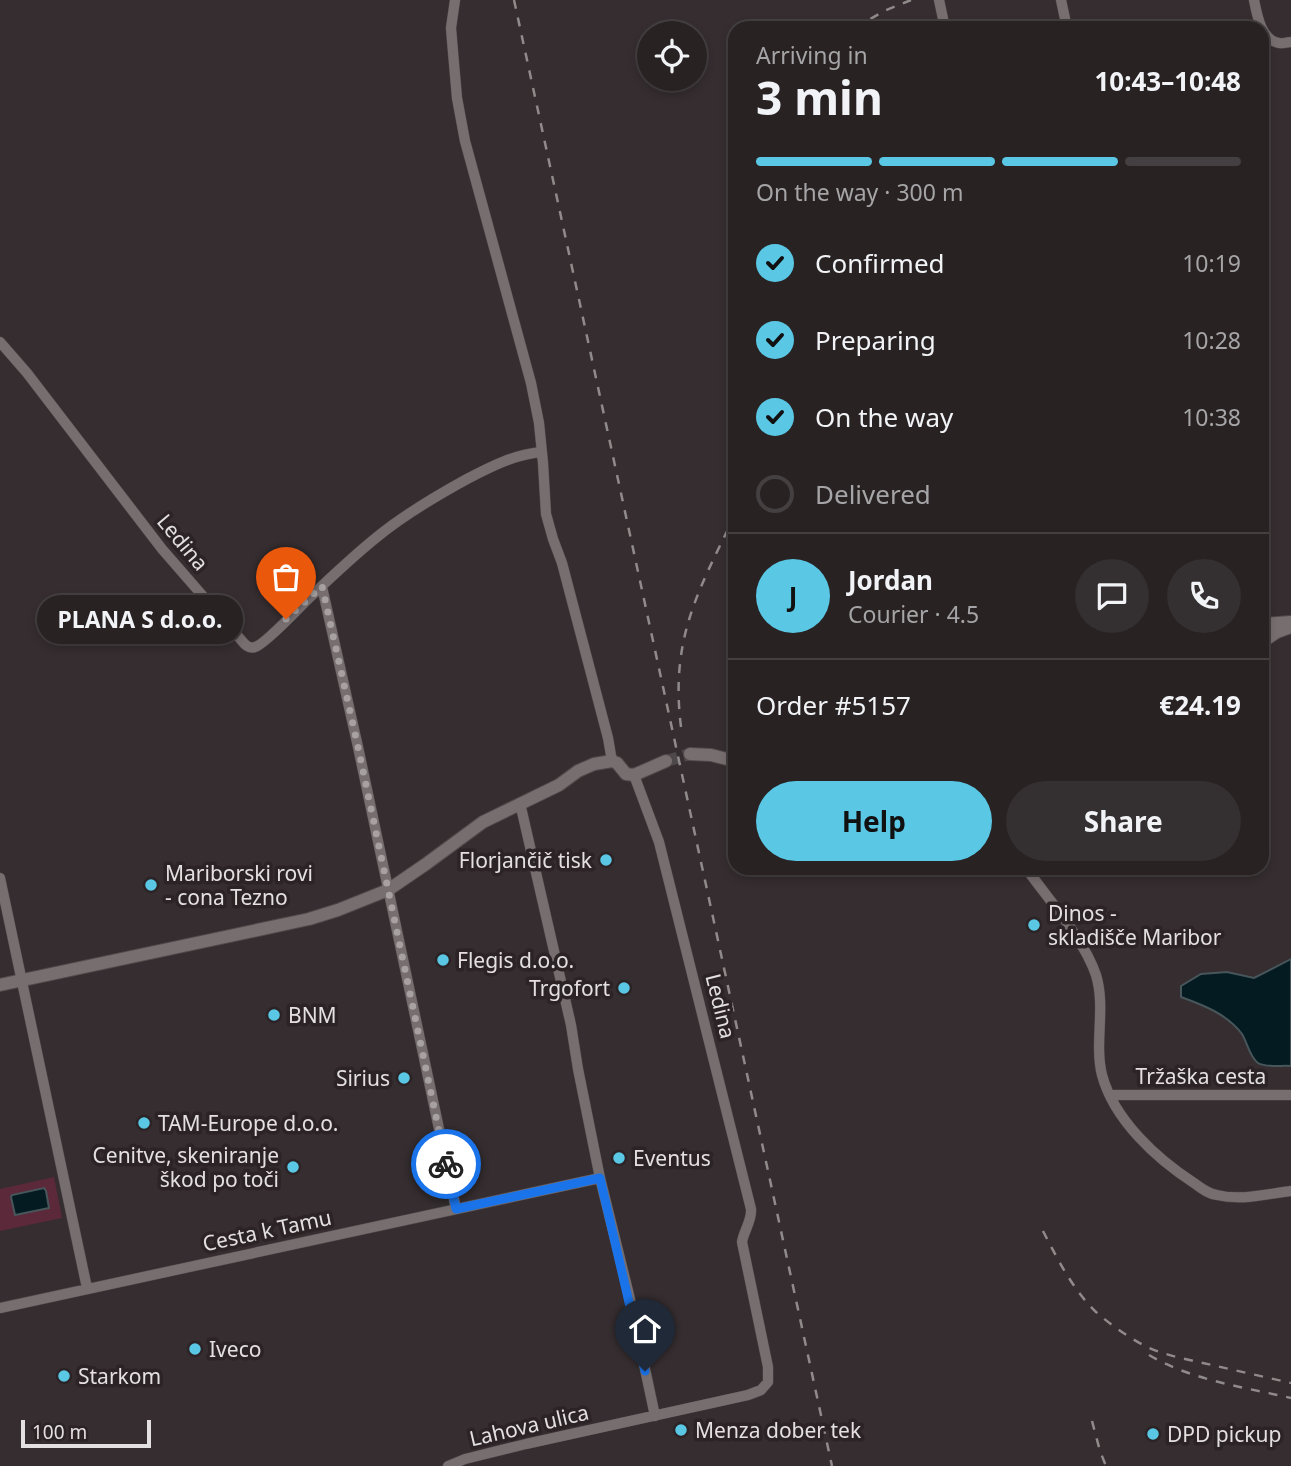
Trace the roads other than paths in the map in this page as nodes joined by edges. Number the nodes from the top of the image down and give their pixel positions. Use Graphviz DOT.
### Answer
graph roads {
  1 [pos="455,0"];
  2 [pos="939,0"];
  3 [pos="1060,0"];
  4 [pos="1254,0"];
  5 [pos="944,21"];
  6 [pos="1065,21"];
  7 [pos="1259,21"];
  8 [pos="1269,38"];
  9 [pos="1291,41"];
  10 [pos="0,342"];
  11 [pos="542,452"];
  12 [pos="322,586"];
  13 [pos="1291,625"];
  14 [pos="1269,626"];
  15 [pos="1269,637"];
  16 [pos="690,754"];
  17 [pos="728,759"];
  18 [pos="612,761"];
  19 [pos="666,761"];
  20 [pos="634,775"];
  21 [pos="520,803"];
  22 [pos="1031,875"];
  23 [pos="0,878"];
  24 [pos="388,890"];
  25 [pos="23,980"];
  26 [pos="0,985"];
  27 [pos="1110,1095"];
  28 [pos="1291,1095"];
  29 [pos="600,1178"];
  30 [pos="1291,1191"];
  31 [pos="456,1209"];
  32 [pos="743,1248"];
  33 [pos="87,1288"];
  34 [pos="0,1308"];
  35 [pos="655,1416"];
  36 [pos="448,1466"];
  1 -- 11 [label="street"];
  2 -- 5 [label="street"];
  3 -- 6 [label="street"];
  4 -- 7 [label="street"];
  8 -- 9 [label="street"];
  10 -- 12 [label="street, Ledina"];
  11 -- 12 [label="street, Ledina"];
  11 -- 18 [label="street"];
  12 -- 24 [label="street"];
  13 -- 14 [label="street"];
  13 -- 15 [label="street"];
  16 -- 17 [label="street"];
  18 -- 20 [label="street"];
  18 -- 21 [label="street"];
  19 -- 20 [label="street"];
  20 -- 32 [label="street, Ledina"];
  21 -- 24 [label="street"];
  21 -- 29 [label="street"];
  22 -- 27 [label="street, Tržaška cesta"];
  23 -- 25 [label="street"];
  24 -- 25 [label="street"];
  24 -- 31 [label="street"];
  25 -- 26 [label="street"];
  25 -- 33 [label="street"];
  27 -- 28 [label="street, Tržaška cesta"];
  27 -- 30 [label="street, Tržaška cesta"];
  29 -- 31 [label="street, Cesta k Tamu"];
  29 -- 35 [label="street"];
  31 -- 33 [label="street, Cesta k Tamu"];
  32 -- 35 [label="street, Lahova ulica"];
  33 -- 34 [label="street, Cesta k Tamu"];
  35 -- 36 [label="street, Lahova ulica"];
}
